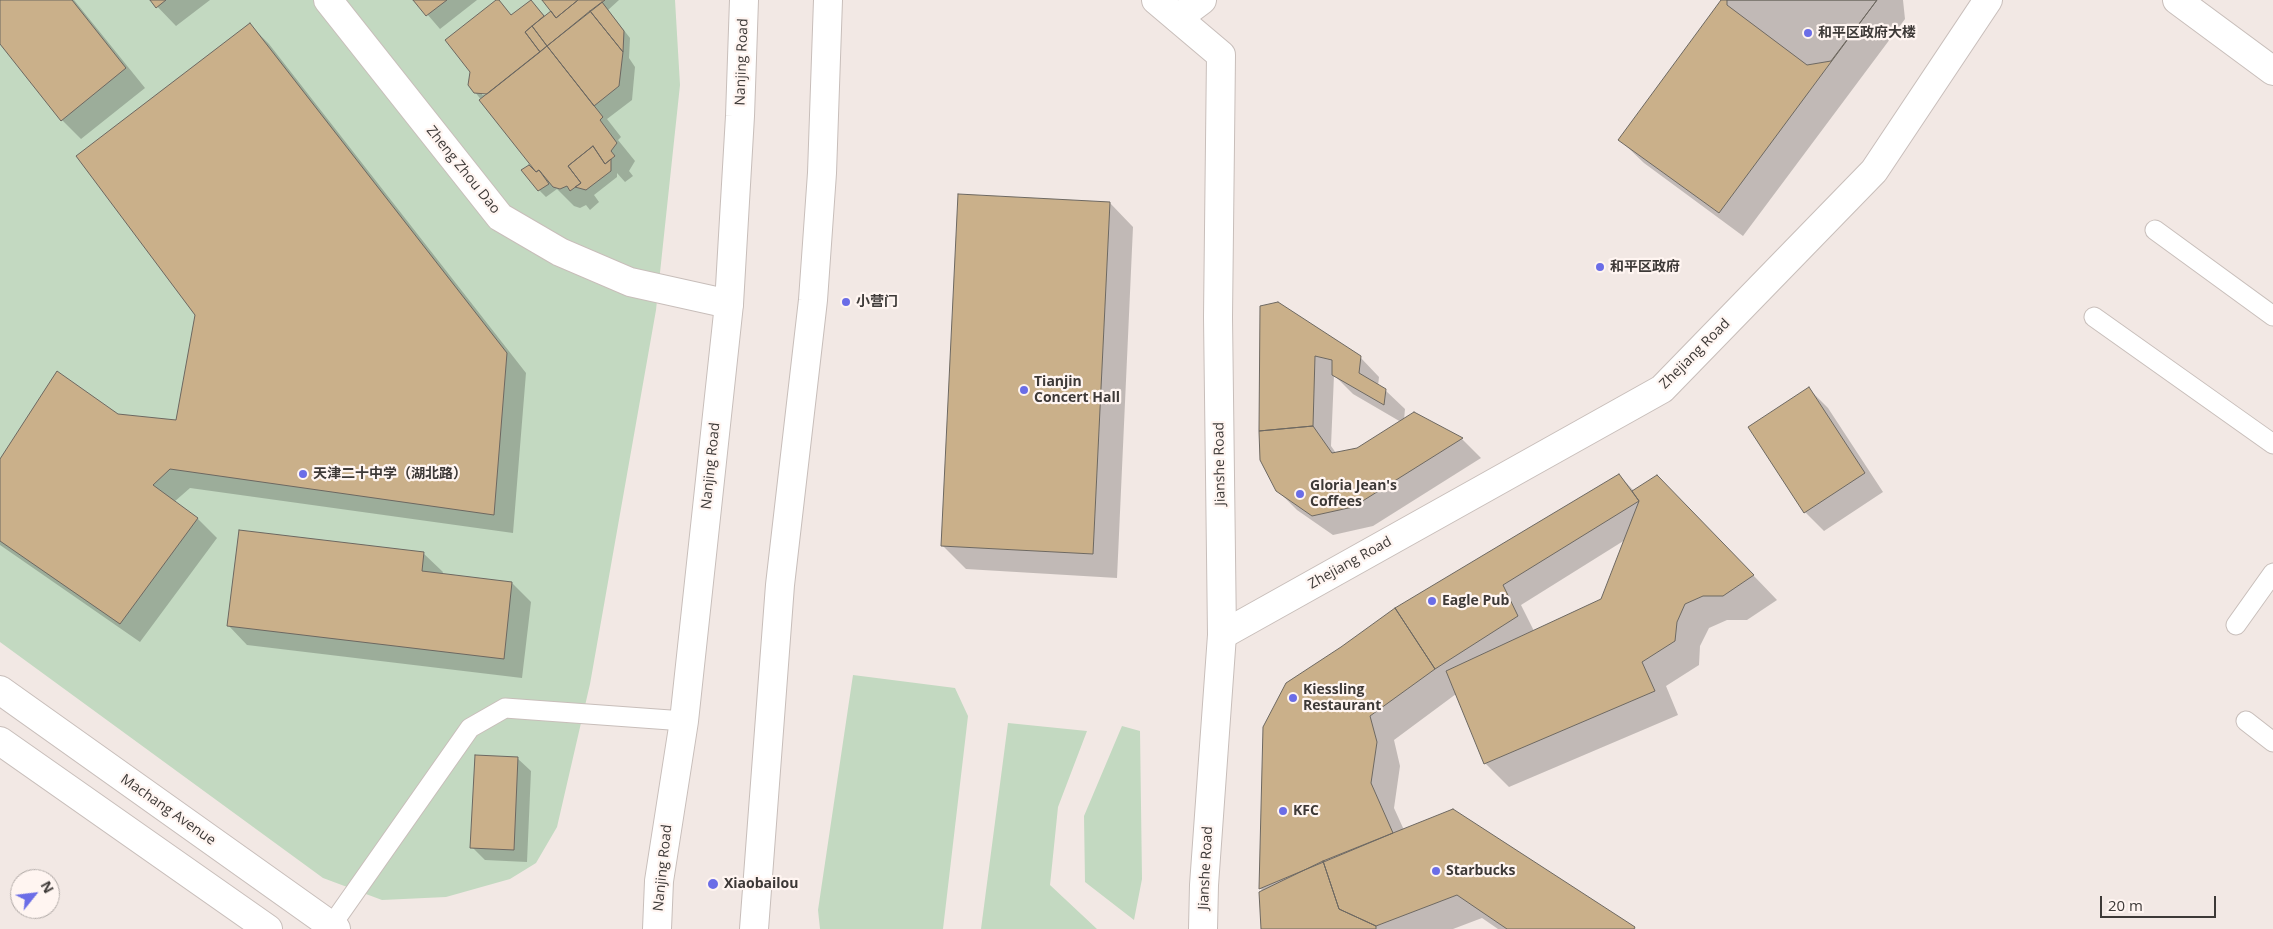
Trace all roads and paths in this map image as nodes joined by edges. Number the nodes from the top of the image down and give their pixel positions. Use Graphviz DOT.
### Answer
graph roads {
  1 [pos="328,0"];
  2 [pos="744,0"];
  3 [pos="828,0"];
  4 [pos="1156,0"];
  5 [pos="1202,0"];
  6 [pos="1988,0"];
  7 [pos="2177,0"];
  8 [pos="1178,18"];
  9 [pos="2273,70"];
  10 [pos="2155,230"];
  11 [pos="729,304"];
  12 [pos="2273,316"];
  13 [pos="2094,317"];
  14 [pos="2273,444"];
  15 [pos="2273,573"];
  16 [pos="2236,625"];
  17 [pos="1222,635"];
  18 [pos="0,690"];
  19 [pos="684,720"];
  20 [pos="2246,721"];
  21 [pos="0,741"];
  22 [pos="2273,742"];
  23 [pos="333,927"];
  24 [pos="268,929"];
  25 [pos="657,929"];
  26 [pos="754,929"];
  27 [pos="1203,929"];
  1 -- 11 [label="street, Zheng Zhou Dao"];
  2 -- 11 [label="street, Nanjing Road"];
  3 -- 26 [label="street"];
  4 -- 8 [label="street, Jianshe Road"];
  5 -- 8 [label="street"];
  6 -- 17 [label="street, Zhejiang Road"];
  7 -- 9 [label="street"];
  8 -- 17 [label="street, Jianshe Road"];
  10 -- 12 [label="lane"];
  11 -- 19 [label="street, Nanjing Road"];
  13 -- 14 [label="lane"];
  15 -- 16 [label="lane"];
  17 -- 27 [label="street, Jianshe Road"];
  18 -- 23 [label="street, Machang Avenue"];
  19 -- 23 [label="lane"];
  19 -- 25 [label="street, Nanjing Road"];
  20 -- 22 [label="lane"];
  21 -- 24 [label="street"];
}
